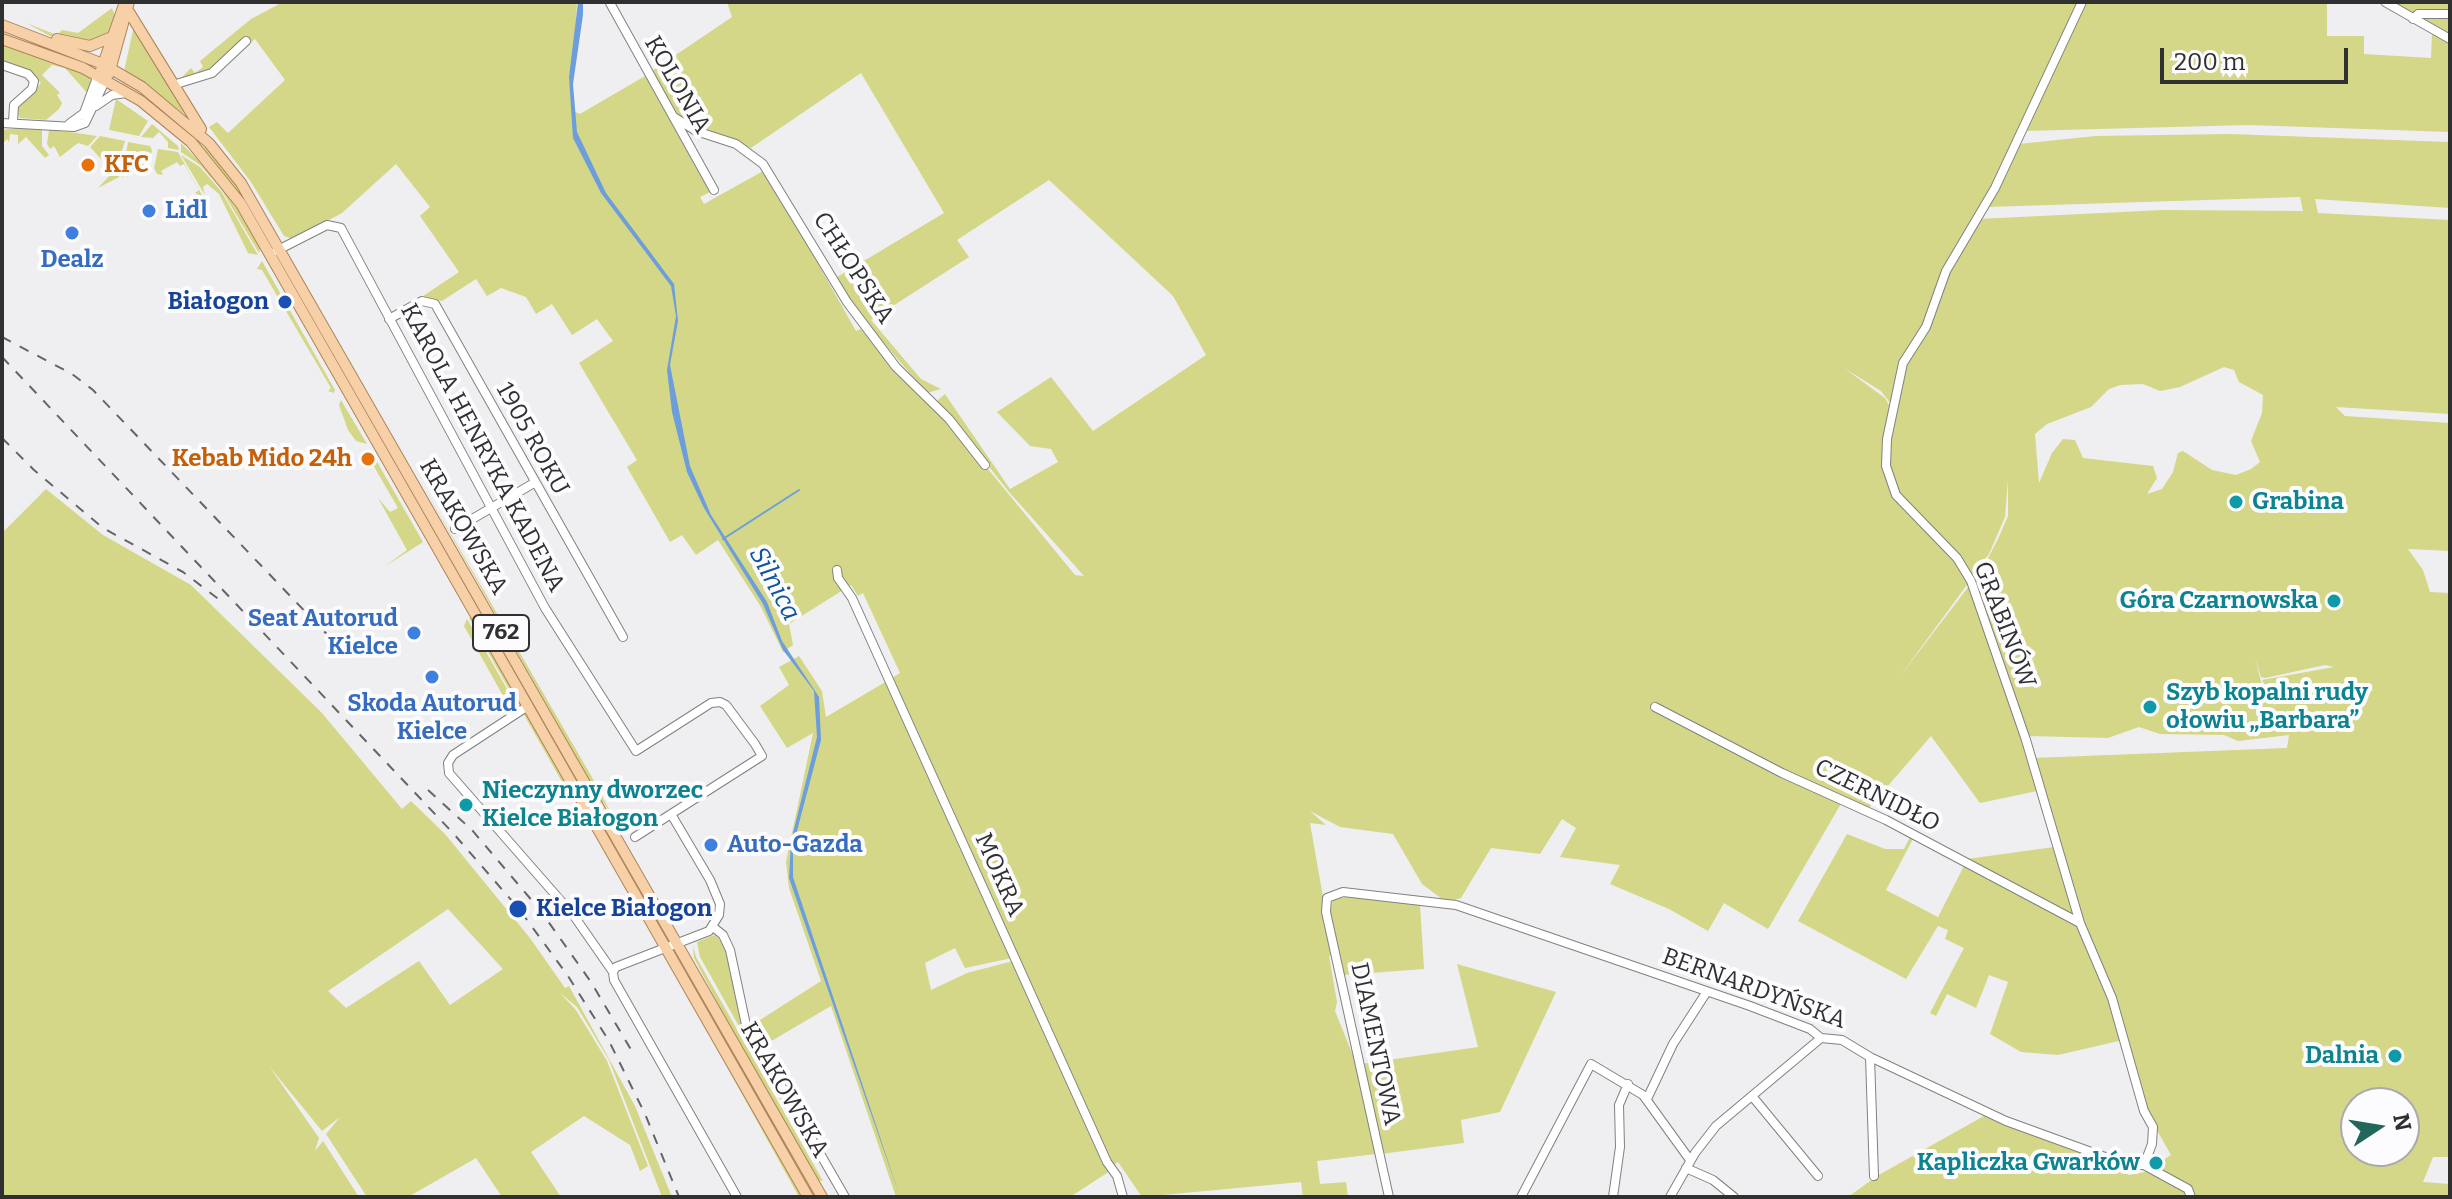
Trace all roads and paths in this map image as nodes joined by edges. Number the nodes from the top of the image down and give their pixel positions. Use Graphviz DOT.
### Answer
graph roads {
  1 [pos="610,2"];
  2 [pos="2082,2"];
  3 [pos="2385,2"];
  4 [pos="124,5"];
  5 [pos="2450,14"];
  6 [pos="2413,19"];
  7 [pos="2,25"];
  8 [pos="33,36"];
  9 [pos="112,37"];
  10 [pos="2,39"];
  11 [pos="2450,39"];
  12 [pos="246,41"];
  13 [pos="2,65"];
  14 [pos="105,72"];
  15 [pos="173,85"];
  16 [pos="130,93"];
  17 [pos="95,107"];
  18 [pos="674,117"];
  19 [pos="13,122"];
  20 [pos="2,123"];
  21 [pos="63,125"];
  22 [pos="209,143"];
  23 [pos="714,190"];
  24 [pos="281,249"];
  25 [pos="270,253"];
  26 [pos="389,319"];
  27 [pos="985,465"];
  28 [pos="534,483"];
  29 [pos="491,508"];
  30 [pos="455,529"];
  31 [pos="837,570"];
  32 [pos="623,637"];
  33 [pos="528,706"];
  34 [pos="1655,707"];
  35 [pos="671,814"];
  36 [pos="635,837"];
  37 [pos="1327,898"];
  38 [pos="2080,923"];
  39 [pos="713,927"];
  40 [pos="678,945"];
  41 [pos="667,949"];
  42 [pos="613,972"];
  43 [pos="1706,993"];
  44 [pos="1821,1038"];
  45 [pos="1870,1057"];
  46 [pos="1628,1084"];
  47 [pos="1752,1096"];
  48 [pos="1647,1099"];
  49 [pos="1688,1164"];
  50 [pos="2144,1165"];
  51 [pos="1818,1176"];
  52 [pos="1874,1176"];
  53 [pos="834,1178"];
  54 [pos="820,1193"];
  55 [pos="737,1197"];
  56 [pos="808,1197"];
  57 [pos="845,1197"];
  58 [pos="1123,1197"];
  59 [pos="1389,1197"];
  60 [pos="1521,1197"];
  61 [pos="1613,1197"];
  62 [pos="1670,1197"];
  63 [pos="1734,1197"];
  64 [pos="2191,1197"];
  1 -- 18 [label="street, KOLONIA"];
  2 -- 38 [label="street, GRABINÓW"];
  3 -- 6 [label="street"];
  4 -- 9 [label="main road"];
  4 -- 14 [label="main road"];
  4 -- 15 [label="main road"];
  5 -- 6 [label="street"];
  6 -- 11 [label="street"];
  7 -- 8 [label="main road, KRAKOWSKA / 762"];
  8 -- 9 [label="main road"];
  8 -- 14 [label="main road, KRAKOWSKA / 762"];
  9 -- 14 [label="main road"];
  10 -- 14 [label="main road, KRAKOWSKA / 762"];
  12 -- 15 [label="street"];
  13 -- 19 [label="street"];
  14 -- 16 [label="main road, KRAKOWSKA / 762"];
  14 -- 17 [label="street"];
  14 -- 21 [label="street"];
  14 -- 22 [label="main road, KRAKOWSKA / 762"];
  15 -- 22 [label="main road"];
  16 -- 17 [label="street"];
  16 -- 25 [label="main road, KRAKOWSKA / 762"];
  17 -- 21 [label="street"];
  18 -- 23 [label="street, KOLONIA"];
  18 -- 27 [label="street, CHŁOPSKA"];
  19 -- 20 [label="street"];
  19 -- 21 [label="street"];
  22 -- 24 [label="main road, KRAKOWSKA / 762"];
  24 -- 25 [label="street, KAROLA HENRYKA KADENA"];
  24 -- 26 [label="street, KAROLA HENRYKA KADENA"];
  24 -- 40 [label="main road, KRAKOWSKA / 762"];
  25 -- 33 [label="main road, KRAKOWSKA / 762"];
  26 -- 28 [label="street, 1905 ROKU"];
  26 -- 29 [label="street, KAROLA HENRYKA KADENA"];
  28 -- 29 [label="street"];
  28 -- 32 [label="street, 1905 ROKU"];
  29 -- 30 [label="street"];
  29 -- 35 [label="street, KAROLA HENRYKA KADENA"];
  31 -- 58 [label="street, MOKRA"];
  33 -- 41 [label="main road, KRAKOWSKA / 762"];
  33 -- 42 [label="street"];
  34 -- 38 [label="street, CZERNIDŁO"];
  35 -- 36 [label="street"];
  35 -- 39 [label="street"];
  37 -- 43 [label="street, BERNARDYŃSKA"];
  37 -- 59 [label="street, DIAMENTOWA"];
  38 -- 50 [label="street, GRABINÓW"];
  39 -- 40 [label="street"];
  39 -- 53 [label="street, KRAKOWSKA"];
  40 -- 41 [label="street"];
  40 -- 54 [label="main road, KRAKOWSKA / 762"];
  41 -- 42 [label="street"];
  41 -- 56 [label="main road, KRAKOWSKA / 762"];
  42 -- 55 [label="street"];
  43 -- 44 [label="street, BERNARDYŃSKA"];
  43 -- 48 [label="street"];
  44 -- 45 [label="street, BERNARDYŃSKA"];
  44 -- 47 [label="street"];
  45 -- 50 [label="street, BERNARDYŃSKA"];
  45 -- 52 [label="street"];
  46 -- 48 [label="street"];
  46 -- 60 [label="street"];
  46 -- 61 [label="street"];
  47 -- 49 [label="street"];
  47 -- 51 [label="street"];
  48 -- 49 [label="street"];
  49 -- 62 [label="street"];
  49 -- 63 [label="street"];
  50 -- 64 [label="street, BERNARDYŃSKA"];
  53 -- 54 [label="street, KRAKOWSKA"];
  53 -- 57 [label="street"];
}
